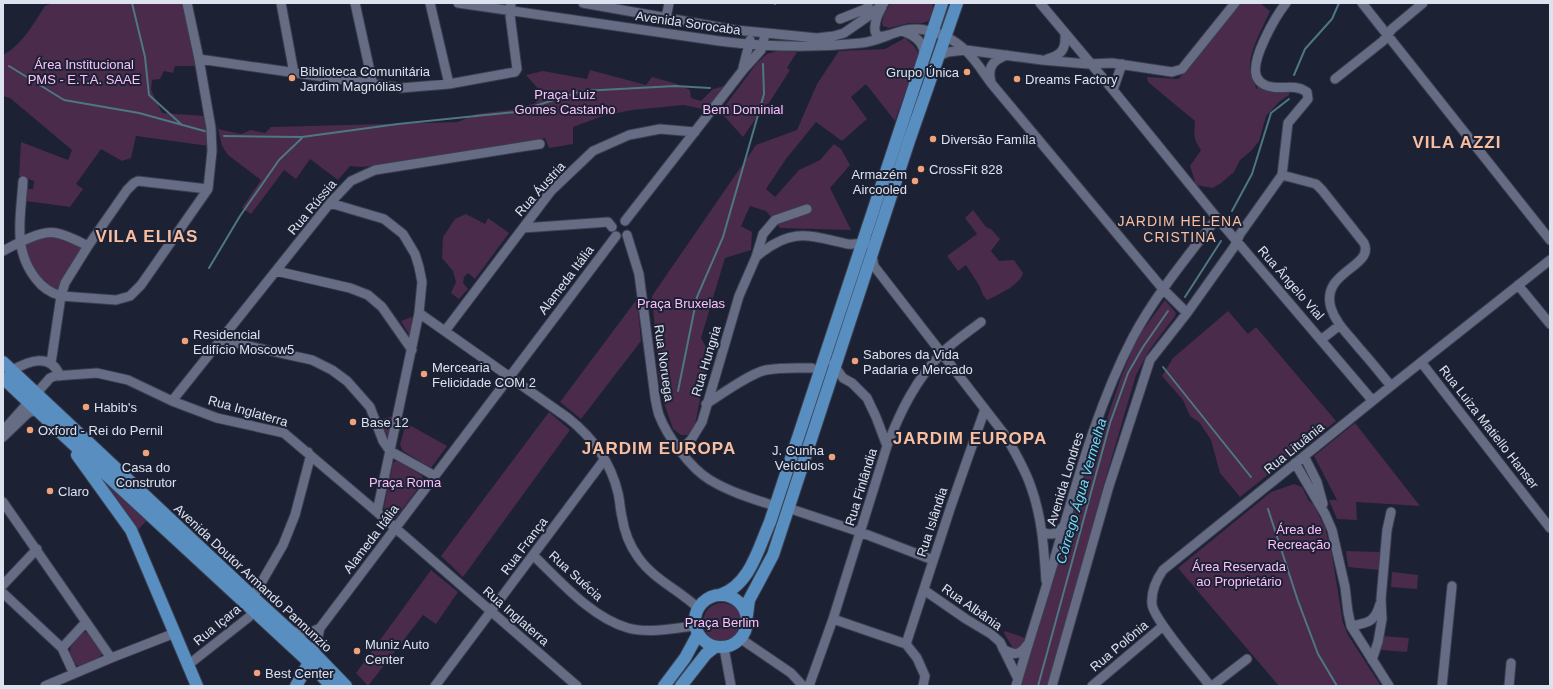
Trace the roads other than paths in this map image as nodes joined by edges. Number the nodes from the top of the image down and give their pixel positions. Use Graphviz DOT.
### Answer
graph roads {
  1 [pos="187,3"];
  2 [pos="282,3"];
  3 [pos="355,3"];
  4 [pos="430,3"];
  5 [pos="458,3"];
  6 [pos="583,3"];
  7 [pos="669,3"];
  8 [pos="868,3"];
  9 [pos="885,3"];
  10 [pos="942,3"];
  11 [pos="958,3"];
  12 [pos="1040,3"];
  13 [pos="1235,3"];
  14 [pos="1286,3"];
  15 [pos="1362,3"];
  16 [pos="1424,3"];
  17 [pos="510,6"];
  18 [pos="666,18"];
  19 [pos="840,20"];
  20 [pos="901,30"];
  21 [pos="758,31"];
  22 [pos="932,32"];
  23 [pos="891,34"];
  24 [pos="1065,34"];
  25 [pos="1388,34"];
  26 [pos="946,37"];
  27 [pos="749,44"];
  28 [pos="763,44"];
  29 [pos="966,50"];
  30 [pos="1007,55"];
  31 [pos="924,56"];
  32 [pos="939,56"];
  33 [pos="199,59"];
  34 [pos="1042,60"];
  35 [pos="1092,64"];
  36 [pos="1122,64"];
  37 [pos="743,70"];
  38 [pos="294,73"];
  39 [pos="1335,79"];
  40 [pos="991,83"];
  41 [pos="449,84"];
  42 [pos="373,85"];
  43 [pos="1113,90"];
  44 [pos="695,132"];
  45 [pos="904,139"];
  46 [pos="540,144"];
  47 [pos="1282,175"];
  48 [pos="22,181"];
  49 [pos="208,189"];
  50 [pos="330,203"];
  51 [pos="807,208"];
  52 [pos="1217,218"];
  53 [pos="625,221"];
  54 [pos="523,228"];
  55 [pos="614,231"];
  56 [pos="627,234"];
  57 [pos="1550,240"];
  58 [pos="1237,241"];
  59 [pos="20,242"];
  60 [pos="88,246"];
  61 [pos="862,249"];
  62 [pos="3,251"];
  63 [pos="756,257"];
  64 [pos="1550,260"];
  65 [pos="276,271"];
  66 [pos="880,274"];
  67 [pos="865,276"];
  68 [pos="1518,285"];
  69 [pos="1163,289"];
  70 [pos="60,296"];
  71 [pos="419,313"];
  72 [pos="1187,313"];
  73 [pos="981,322"];
  74 [pos="1550,324"];
  75 [pos="1340,325"];
  76 [pos="445,331"];
  77 [pos="1322,339"];
  78 [pos="221,340"];
  79 [pos="412,350"];
  80 [pos="942,353"];
  81 [pos="1421,362"];
  82 [pos="51,363"];
  83 [pos="829,368"];
  84 [pos="6,370"];
  85 [pos="60,376"];
  86 [pos="510,376"];
  87 [pos="1391,386"];
  88 [pos="32,398"];
  89 [pos="1372,400"];
  90 [pos="172,402"];
  91 [pos="706,404"];
  92 [pos="986,409"];
  93 [pos="37,410"];
  94 [pos="3,431"];
  95 [pos="61,433"];
  96 [pos="3,437"];
  97 [pos="887,446"];
  98 [pos="390,451"];
  99 [pos="680,451"];
  100 [pos="308,452"];
  101 [pos="1304,456"];
  102 [pos="604,460"];
  103 [pos="1295,463"];
  104 [pos="435,476"];
  105 [pos="3,502"];
  106 [pos="775,506"];
  107 [pos="788,508"];
  108 [pos="377,512"];
  109 [pos="1391,512"];
  110 [pos="1325,514"];
  111 [pos="1063,526"];
  112 [pos="396,528"];
  113 [pos="1550,528"];
  114 [pos="860,532"];
  115 [pos="1042,532"];
  116 [pos="37,549"];
  117 [pos="533,556"];
  118 [pos="933,560"];
  119 [pos="3,585"];
  120 [pos="1047,586"];
  121 [pos="1452,586"];
  122 [pos="924,590"];
  123 [pos="3,593"];
  124 [pos="720,595"];
  125 [pos="1381,599"];
  126 [pos="255,604"];
  127 [pos="698,608"];
  128 [pos="491,611"];
  129 [pos="747,614"];
  130 [pos="833,619"];
  131 [pos="86,622"];
  132 [pos="1163,626"];
  133 [pos="1351,626"];
  134 [pos="320,628"];
  135 [pos="696,630"];
  136 [pos="292,632"];
  137 [pos="175,633"];
  138 [pos="741,639"];
  139 [pos="1029,642"];
  140 [pos="906,644"];
  141 [pos="62,648"];
  142 [pos="720,648"];
  143 [pos="1003,649"];
  144 [pos="111,658"];
  145 [pos="312,658"];
  146 [pos="1247,658"];
  147 [pos="1372,660"];
  148 [pos="1512,663"];
  149 [pos="188,665"];
  150 [pos="74,674"];
  151 [pos="1017,683"];
  152 [pos="573,685"];
  153 [pos="45,686"];
  154 [pos="197,686"];
  155 [pos="296,686"];
  156 [pos="331,686"];
  157 [pos="346,686"];
  158 [pos="435,686"];
  159 [pos="664,686"];
  160 [pos="681,686"];
  161 [pos="731,686"];
  162 [pos="803,686"];
  163 [pos="809,686"];
  164 [pos="923,686"];
  165 [pos="1052,686"];
  166 [pos="1092,686"];
  167 [pos="1211,686"];
  168 [pos="1389,686"];
  169 [pos="1442,686"];
  170 [pos="1509,686"];
  1 -- 33 [label="street"];
  2 -- 38 [label="street"];
  3 -- 42 [label="street"];
  4 -- 41 [label="street"];
  5 -- 17 [label="street, Avenida Sorocaba"];
  6 -- 18 [label="street, Avenida Sorocaba"];
  7 -- 18 [label="street"];
  8 -- 19 [label="street"];
  9 -- 21 [label="street, Avenida Sorocaba"];
  9 -- 23 [label="street"];
  10 -- 22 [label="main road"];
  11 -- 26 [label="main road"];
  12 -- 24 [label="street, Rua Ângelo Vial"];
  13 -- 36 [label="street"];
  14 -- 47 [label="street"];
  15 -- 25 [label="street"];
  16 -- 25 [label="street"];
  17 -- 27 [label="street, Avenida Sorocaba"];
  17 -- 41 [label="street"];
  18 -- 21 [label="street, Avenida Sorocaba"];
  20 -- 22 [label="street, Avenida Sorocaba"];
  20 -- 23 [label="street, Avenida Sorocaba"];
  20 -- 31 [label="street"];
  21 -- 27 [label="street, Avenida Sorocaba"];
  21 -- 28 [label="street"];
  22 -- 26 [label="street, Avenida Sorocaba"];
  22 -- 31 [label="main road"];
  23 -- 28 [label="street, Avenida Sorocaba"];
  24 -- 34 [label="street"];
  24 -- 35 [label="street, Rua Ângelo Vial"];
  25 -- 39 [label="street"];
  25 -- 57 [label="street"];
  26 -- 29 [label="street, Avenida Sorocaba"];
  26 -- 32 [label="main road"];
  27 -- 28 [label="street, Avenida Sorocaba"];
  27 -- 37 [label="street"];
  28 -- 37 [label="street"];
  29 -- 30 [label="street"];
  29 -- 32 [label="street"];
  29 -- 40 [label="street"];
  30 -- 34 [label="street"];
  30 -- 40 [label="street"];
  31 -- 45 [label="main road"];
  32 -- 45 [label="main road"];
  33 -- 38 [label="street"];
  33 -- 49 [label="street"];
  34 -- 35 [label="street"];
  35 -- 36 [label="street"];
  35 -- 43 [label="street, Rua Ângelo Vial"];
  36 -- 43 [label="street"];
  37 -- 44 [label="street"];
  38 -- 42 [label="street"];
  40 -- 69 [label="street"];
  41 -- 42 [label="street"];
  43 -- 52 [label="street, Rua Ângelo Vial"];
  44 -- 53 [label="street"];
  44 -- 54 [label="street, Rua Áustria"];
  45 -- 61 [label="main road"];
  46 -- 50 [label="street, Rua Rússia"];
  47 -- 58 [label="street"];
  47 -- 75 [label="street"];
  48 -- 59 [label="street"];
  49 -- 60 [label="street"];
  49 -- 70 [label="street"];
  50 -- 65 [label="street, Rua Rússia"];
  50 -- 71 [label="street"];
  51 -- 63 [label="street, Rua Hungria"];
  52 -- 58 [label="street, Rua Ângelo Vial"];
  52 -- 69 [label="street, Avenida Londres"];
  53 -- 55 [label="street"];
  53 -- 56 [label="street"];
  54 -- 55 [label="street"];
  54 -- 76 [label="street, Rua Áustria"];
  55 -- 56 [label="street"];
  55 -- 86 [label="street, Alameda Itália"];
  56 -- 99 [label="street, Rua Noruega"];
  58 -- 72 [label="street"];
  58 -- 77 [label="street, Rua Ângelo Vial"];
  59 -- 60 [label="street"];
  59 -- 62 [label="street"];
  59 -- 70 [label="street"];
  60 -- 70 [label="street"];
  61 -- 63 [label="street"];
  61 -- 66 [label="street"];
  61 -- 67 [label="main road"];
  61 -- 83 [label="main road"];
  63 -- 91 [label="street, Rua Hungria"];
  64 -- 68 [label="street, Rua Lituânia"];
  65 -- 78 [label="street, Rua Rússia"];
  65 -- 79 [label="street"];
  66 -- 67 [label="street"];
  66 -- 80 [label="street"];
  67 -- 83 [label="main road"];
  68 -- 74 [label="street"];
  68 -- 81 [label="street, Rua Lituânia"];
  69 -- 72 [label="street"];
  69 -- 111 [label="street, Avenida Londres"];
  70 -- 82 [label="street"];
  71 -- 76 [label="street"];
  71 -- 79 [label="street"];
  72 -- 165 [label="street"];
  73 -- 80 [label="street, Rua Finlândia"];
  75 -- 77 [label="street"];
  75 -- 87 [label="street"];
  76 -- 86 [label="street"];
  77 -- 89 [label="street, Rua Ângelo Vial"];
  78 -- 90 [label="street, Rua Rússia"];
  78 -- 98 [label="street"];
  79 -- 98 [label="street"];
  80 -- 92 [label="street"];
  80 -- 97 [label="street, Rua Finlândia"];
  81 -- 87 [label="street, Rua Lituânia"];
  81 -- 113 [label="street, Rua Luiza Matiello Hanser"];
  82 -- 84 [label="street"];
  82 -- 85 [label="street"];
  83 -- 91 [label="street"];
  83 -- 97 [label="street"];
  83 -- 106 [label="main road"];
  83 -- 107 [label="main road"];
  84 -- 88 [label="main road"];
  85 -- 88 [label="street, Rua Inglaterra"];
  85 -- 90 [label="street, Rua Inglaterra"];
  86 -- 102 [label="street"];
  86 -- 104 [label="street, Alameda Itália"];
  87 -- 89 [label="street, Rua Lituânia"];
  88 -- 93 [label="main road, Avenida Doutor Armando Pannunzio"];
  88 -- 94 [label="street, Rua Inglaterra"];
  88 -- 126 [label="main road, Avenida Doutor Armando Pannunzio"];
  89 -- 101 [label="street, Rua Lituânia"];
  90 -- 100 [label="street, Rua Inglaterra"];
  91 -- 99 [label="street, Rua Hungria"];
  92 -- 115 [label="street"];
  92 -- 118 [label="street, Rua Islândia"];
  93 -- 95 [label="main road, Avenida Doutor Armando Pannunzio"];
  93 -- 96 [label="street"];
  95 -- 126 [label="main road, Avenida Doutor Armando Pannunzio"];
  95 -- 137 [label="main road"];
  97 -- 114 [label="street, Rua Finlândia"];
  98 -- 104 [label="street"];
  98 -- 108 [label="street"];
  99 -- 106 [label="street, Rua Noruega"];
  100 -- 108 [label="street, Rua Inglaterra"];
  100 -- 126 [label="street, Rua Içara"];
  101 -- 103 [label="street, Rua Lituânia"];
  101 -- 110 [label="street"];
  102 -- 117 [label="street, Rua França"];
  102 -- 127 [label="street"];
  103 -- 110 [label="street"];
  103 -- 132 [label="street, Rua Lituânia"];
  104 -- 112 [label="street, Alameda Itália"];
  105 -- 116 [label="street"];
  106 -- 124 [label="main road"];
  107 -- 114 [label="street"];
  107 -- 129 [label="main road"];
  108 -- 112 [label="street, Rua Inglaterra"];
  109 -- 125 [label="street"];
  110 -- 133 [label="street"];
  111 -- 115 [label="street"];
  111 -- 120 [label="street, Avenida Londres"];
  112 -- 128 [label="street, Rua Inglaterra"];
  112 -- 134 [label="street, Alameda Itália"];
  114 -- 118 [label="street"];
  114 -- 130 [label="street, Rua Finlândia"];
  115 -- 120 [label="street"];
  116 -- 119 [label="street"];
  116 -- 131 [label="street"];
  117 -- 128 [label="street, Rua França"];
  117 -- 135 [label="street, Rua Suécia"];
  118 -- 122 [label="street, Rua Islândia"];
  120 -- 139 [label="street, Avenida Londres"];
  121 -- 169 [label="street"];
  122 -- 140 [label="street, Rua Islândia"];
  122 -- 143 [label="street, Rua Albânia"];
  123 -- 141 [label="street"];
  124 -- 127 [label="main road"];
  124 -- 129 [label="main road"];
  125 -- 133 [label="street"];
  125 -- 147 [label="street"];
  126 -- 136 [label="main road, Avenida Doutor Armando Pannunzio"];
  126 -- 145 [label="main road, Avenida Doutor Armando Pannunzio"];
  126 -- 149 [label="street, Rua Içara"];
  127 -- 135 [label="main road"];
  128 -- 152 [label="street, Rua Inglaterra"];
  128 -- 158 [label="street, Rua França"];
  129 -- 138 [label="main road"];
  130 -- 140 [label="street"];
  130 -- 163 [label="street, Rua Finlândia"];
  131 -- 141 [label="street"];
  131 -- 144 [label="street"];
  132 -- 166 [label="street, Rua Polônia"];
  132 -- 167 [label="street, Rua Lituânia"];
  133 -- 147 [label="street"];
  134 -- 136 [label="street"];
  134 -- 145 [label="street, Alameda Itália"];
  135 -- 142 [label="main road"];
  135 -- 159 [label="main road"];
  136 -- 145 [label="main road, Avenida Doutor Armando Pannunzio"];
  137 -- 144 [label="street"];
  137 -- 149 [label="main road"];
  138 -- 142 [label="main road"];
  138 -- 162 [label="street"];
  139 -- 143 [label="street, Rua Albânia"];
  139 -- 151 [label="street, Avenida Londres"];
  140 -- 164 [label="street"];
  141 -- 150 [label="street"];
  142 -- 160 [label="main road"];
  142 -- 161 [label="street"];
  143 -- 151 [label="street, Rua Albânia"];
  144 -- 150 [label="street"];
  145 -- 155 [label="main road"];
  145 -- 156 [label="main road, Avenida Doutor Armando Pannunzio"];
  145 -- 157 [label="main road, Avenida Doutor Armando Pannunzio"];
  146 -- 167 [label="street"];
  147 -- 168 [label="street"];
  148 -- 170 [label="street"];
  149 -- 154 [label="main road"];
  150 -- 153 [label="street"];
}
